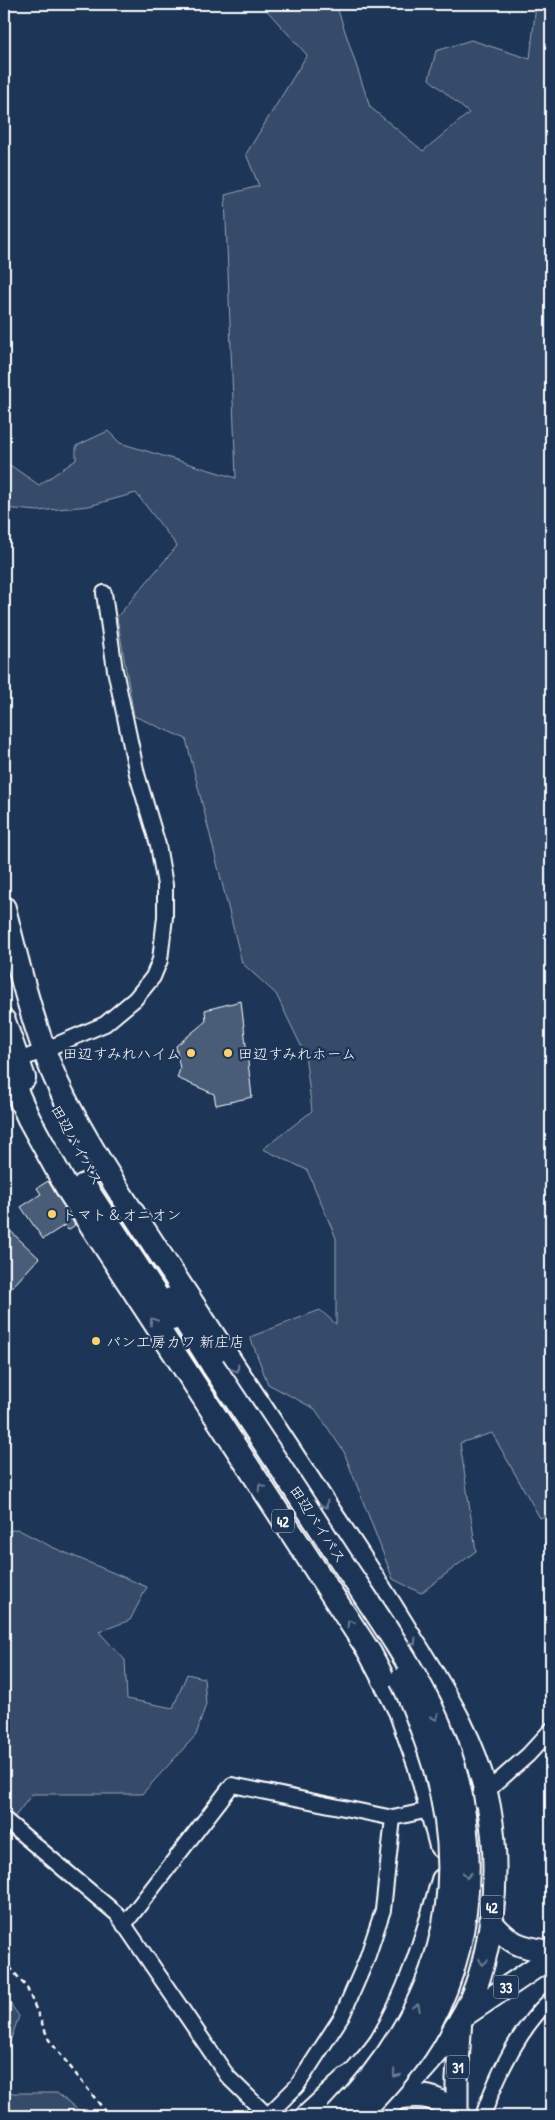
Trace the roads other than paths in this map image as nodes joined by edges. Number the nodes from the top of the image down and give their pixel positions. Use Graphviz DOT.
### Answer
graph roads {
  1 [pos="104,593"];
  2 [pos="4,908"];
  3 [pos="4,948"];
  4 [pos="4,1021"];
  5 [pos="18,1061"];
  6 [pos="210,1369"];
  7 [pos="551,1730"];
  8 [pos="486,1792"];
  9 [pos="432,1810"];
  10 [pos="392,1818"];
  11 [pos="4,1819"];
  12 [pos="443,1880"];
  13 [pos="490,1920"];
  14 [pos="124,1925"];
  15 [pos="551,1952"];
  16 [pos="551,1957"];
  17 [pos="551,1999"];
  18 [pos="462,2018"];
  19 [pos="354,2075"];
  20 [pos="396,2098"];
  21 [pos="268,2116"];
  22 [pos="307,2116"];
  23 [pos="336,2116"];
  24 [pos="358,2116"];
  25 [pos="379,2116"];
  26 [pos="452,2116"];
  27 [pos="457,2116"];
  28 [pos="483,2116"];
  1 -- 5 [label="street"];
  2 -- 5 [label="highway, 42"];
  3 -- 5 [label="highway, 田辺バイパス / 42"];
  4 -- 5 [label="highway, 田辺バイパス / 42"];
  5 -- 6 [label="highway, 田辺バイパス / 42"];
  5 -- 8 [label="highway, 42, one-way"];
  9 -- 5 [label="highway, 42, one-way"];
  23 -- 6 [label="highway, 田辺バイパス / 42, one-way, bridge"];
  6 -- 24 [label="highway, 田辺バイパス / 42, one-way, bridge"];
  7 -- 8 [label="street"];
  8 -- 9 [label="street"];
  8 -- 13 [label="highway, 42"];
  9 -- 10 [label="street"];
  9 -- 12 [label="highway, 42"];
  10 -- 14 [label="street"];
  10 -- 21 [label="street"];
  11 -- 14 [label="street"];
  12 -- 18 [label="highway, 42"];
  12 -- 19 [label="highway, 42"];
  13 -- 15 [label="main road"];
  13 -- 18 [label="highway, 42, one-way"];
  14 -- 21 [label="street"];
  16 -- 18 [label="main road, 33"];
  17 -- 28 [label="street"];
  18 -- 19 [label="highway, 42"];
  18 -- 20 [label="highway, 42"];
  18 -- 27 [label="main road, 31"];
  19 -- 22 [label="highway, 42"];
  20 -- 25 [label="highway, 42"];
  20 -- 26 [label="highway"];
}
